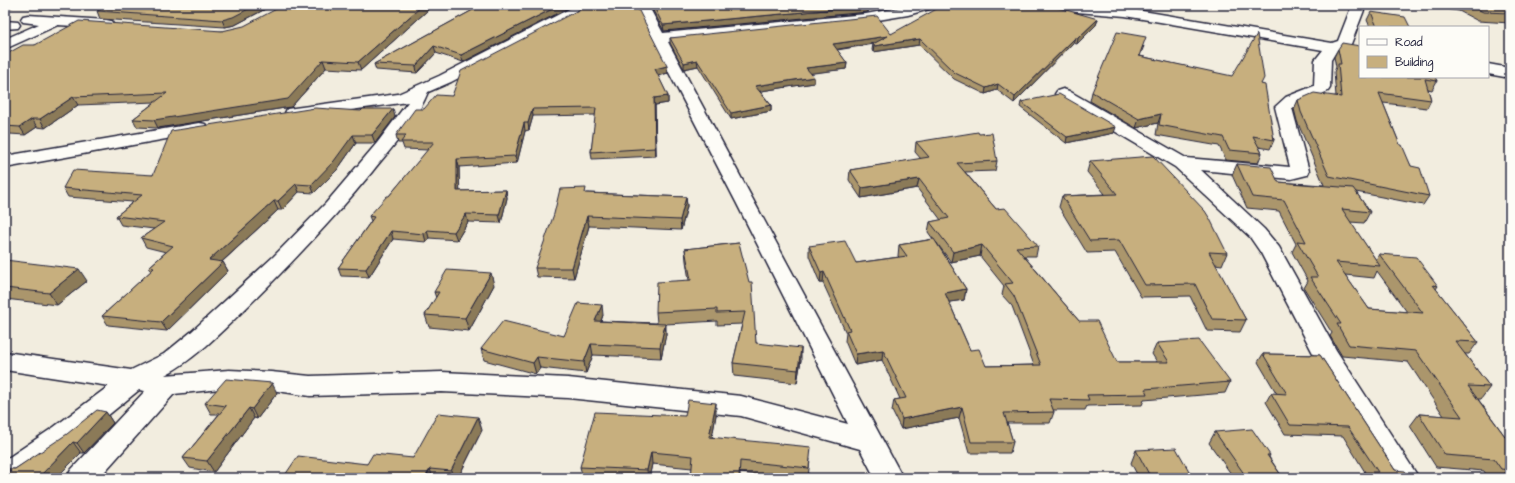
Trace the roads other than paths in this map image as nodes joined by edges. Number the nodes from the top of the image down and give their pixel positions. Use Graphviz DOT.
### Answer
graph roads {
  1 [pos="587,5"];
  2 [pos="641,5"];
  3 [pos="928,5"];
  4 [pos="1041,5"];
  5 [pos="1359,5"];
  6 [pos="48,8"];
  7 [pos="28,19"];
  8 [pos="58,20"];
  9 [pos="117,25"];
  10 [pos="8,26"];
  11 [pos="660,38"];
  12 [pos="5,45"];
  13 [pos="1338,46"];
  14 [pos="1359,47"];
  15 [pos="1489,69"];
  16 [pos="1510,73"];
  17 [pos="421,90"];
  18 [pos="1064,94"];
  19 [pos="280,115"];
  20 [pos="217,125"];
  21 [pos="5,162"];
  22 [pos="1182,163"];
  23 [pos="5,361"];
  24 [pos="134,380"];
  25 [pos="167,385"];
  26 [pos="867,440"];
  27 [pos="5,475"];
  28 [pos="889,477"];
  29 [pos="81,478"];
  30 [pos="1405,478"];
  1 -- 17 [label="street"];
  2 -- 11 [label="street"];
  3 -- 11 [label="street"];
  4 -- 13 [label="street"];
  5 -- 13 [label="street"];
  6 -- 7 [label="street"];
  7 -- 8 [label="street"];
  7 -- 10 [label="street"];
  8 -- 9 [label="street"];
  8 -- 12 [label="street"];
  11 -- 26 [label="street"];
  13 -- 14 [label="street"];
  13 -- 22 [label="street"];
  15 -- 16 [label="street"];
  17 -- 19 [label="street"];
  17 -- 24 [label="street"];
  18 -- 22 [label="street"];
  20 -- 21 [label="street"];
  22 -- 30 [label="street"];
  23 -- 24 [label="street"];
  24 -- 25 [label="street"];
  24 -- 27 [label="street"];
  25 -- 26 [label="street"];
  25 -- 29 [label="street"];
  26 -- 28 [label="street"];
}
